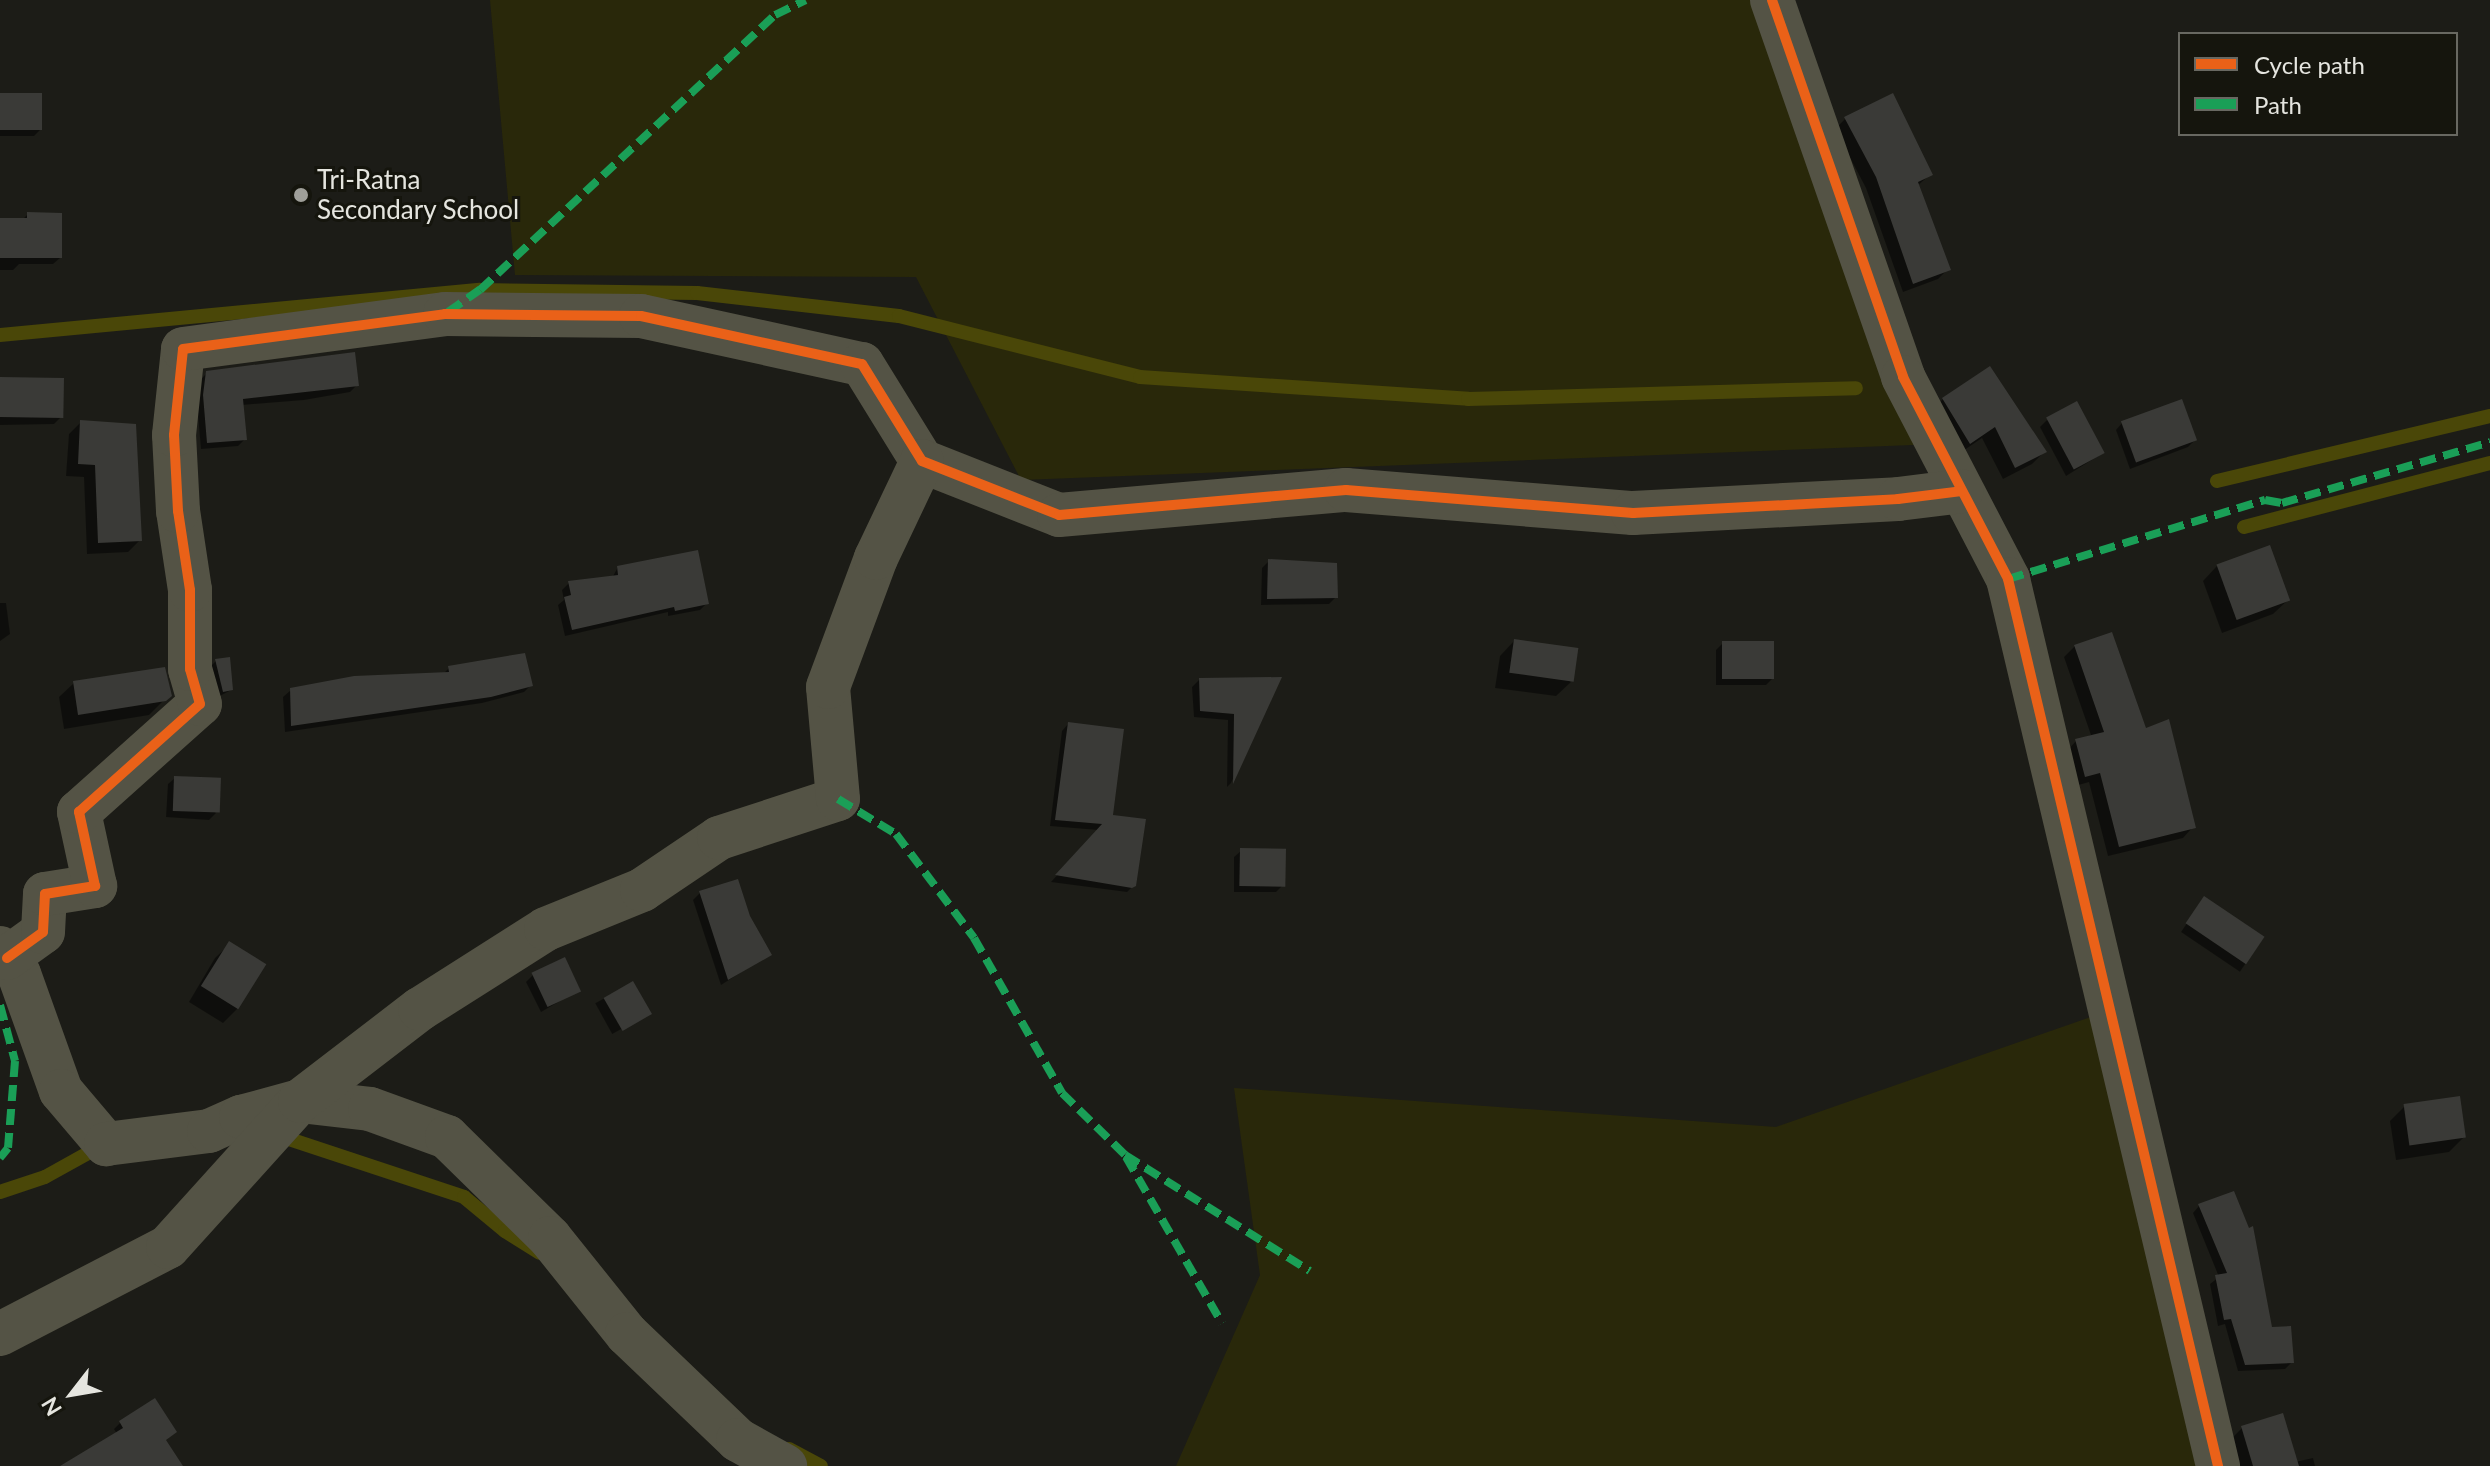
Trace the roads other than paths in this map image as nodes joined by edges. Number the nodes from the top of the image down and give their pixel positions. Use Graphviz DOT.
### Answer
graph roads {
  1 [pos="1772,0"];
  2 [pos="922,461"];
  3 [pos="1962,491"];
  4 [pos="4,953"];
  5 [pos="300,1101"];
  6 [pos="0,1334"];
  7 [pos="785,1466"];
  8 [pos="2218,1466"];
  1 -- 3 [label="street"];
  2 -- 3 [label="street"];
  2 -- 4 [label="street"];
  2 -- 5 [label="street"];
  3 -- 8 [label="street"];
  4 -- 5 [label="street"];
  5 -- 6 [label="street"];
  5 -- 7 [label="street"];
}
